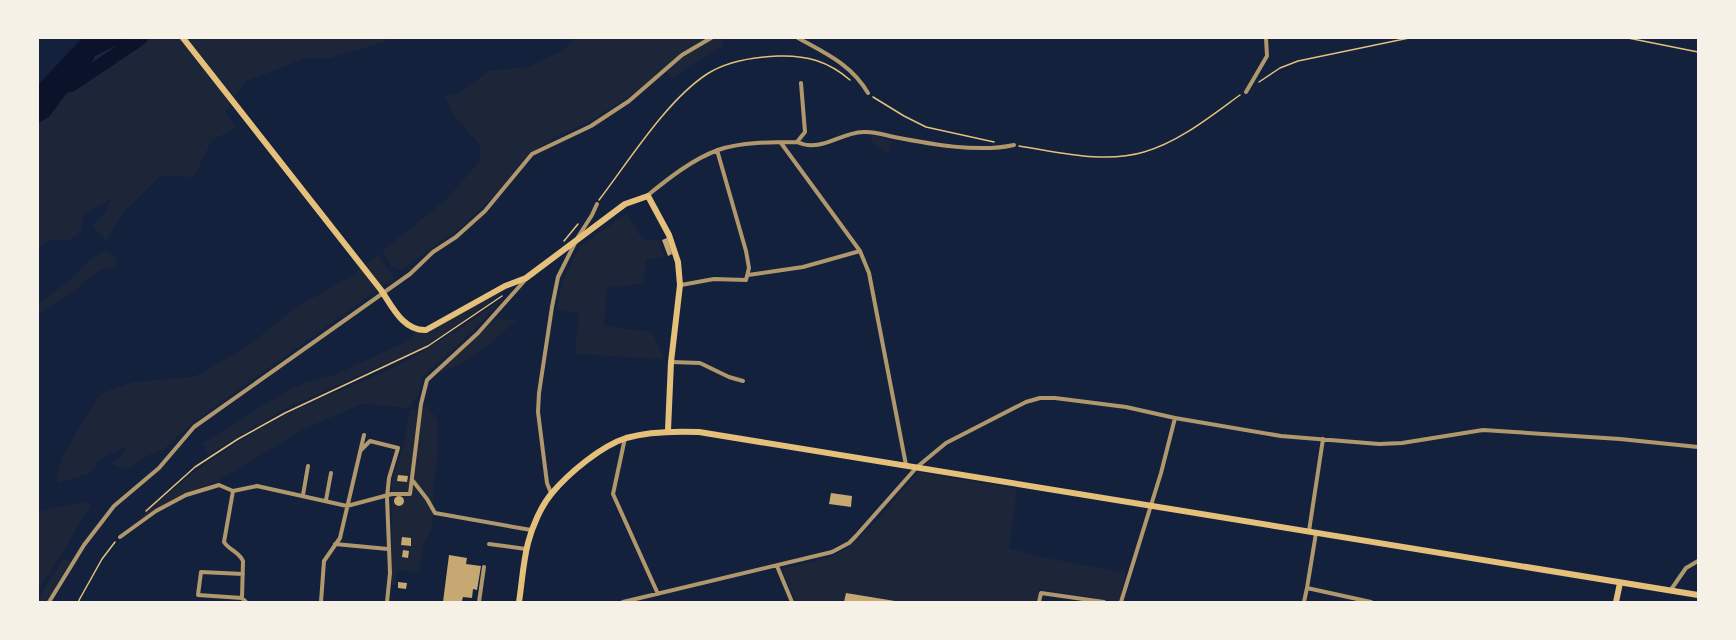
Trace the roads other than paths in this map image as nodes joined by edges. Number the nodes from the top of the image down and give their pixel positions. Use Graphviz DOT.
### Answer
graph roads {
  1 [pos="183,38"];
  2 [pos="711,38"];
  3 [pos="798,38"];
  4 [pos="1266,38"];
  5 [pos="801,83"];
  6 [pos="1246,92"];
  7 [pos="867,93"];
  8 [pos="781,142"];
  9 [pos="796,142"];
  10 [pos="1014,145"];
  11 [pos="717,150"];
  12 [pos="648,196"];
  13 [pos="597,204"];
  14 [pos="575,243"];
  15 [pos="860,251"];
  16 [pos="748,274"];
  17 [pos="526,278"];
  18 [pos="680,285"];
  19 [pos="381,291"];
  20 [pos="671,362"];
  21 [pos="743,381"];
  22 [pos="1175,418"];
  23 [pos="668,430"];
  24 [pos="364,435"];
  25 [pos="625,438"];
  26 [pos="1323,439"];
  27 [pos="1698,447"];
  28 [pos="361,450"];
  29 [pos="906,465"];
  30 [pos="308,466"];
  31 [pos="917,467"];
  32 [pos="331,473"];
  33 [pos="413,481"];
  34 [pos="233,490"];
  35 [pos="551,494"];
  36 [pos="303,495"];
  37 [pos="387,497"];
  38 [pos="326,500"];
  39 [pos="347,506"];
  40 [pos="1151,506"];
  41 [pos="532,531"];
  42 [pos="1313,532"];
  43 [pos="120,537"];
  44 [pos="335,544"];
  45 [pos="489,544"];
  46 [pos="388,549"];
  47 [pos="527,549"];
  48 [pos="1698,561"];
  49 [pos="777,566"];
  50 [pos="484,567"];
  51 [pos="243,574"];
  52 [pos="1620,583"];
  53 [pos="1307,588"];
  54 [pos="1670,591"];
  55 [pos="658,594"];
  56 [pos="1698,596"];
  57 [pos="242,598"];
  58 [pos="49,603"];
  59 [pos="246,603"];
  60 [pos="321,603"];
  61 [pos="387,603"];
  62 [pos="479,603"];
  63 [pos="519,603"];
  64 [pos="623,603"];
  65 [pos="792,603"];
  66 [pos="1039,603"];
  67 [pos="1104,603"];
  68 [pos="1121,603"];
  69 [pos="1304,603"];
  70 [pos="1371,603"];
  71 [pos="1616,603"];
  1 -- 19 [label="main road"];
  2 -- 19 [label="street"];
  3 -- 7 [label="street"];
  4 -- 6 [label="street"];
  5 -- 9 [label="street"];
  8 -- 9 [label="street"];
  8 -- 11 [label="street"];
  8 -- 15 [label="street"];
  9 -- 10 [label="street"];
  11 -- 12 [label="street"];
  11 -- 16 [label="street"];
  12 -- 14 [label="main road"];
  12 -- 18 [label="main road"];
  13 -- 14 [label="street"];
  14 -- 17 [label="main road"];
  14 -- 35 [label="street"];
  15 -- 16 [label="street"];
  15 -- 29 [label="street"];
  16 -- 18 [label="street"];
  17 -- 19 [label="main road"];
  17 -- 33 [label="street"];
  18 -- 20 [label="main road"];
  19 -- 58 [label="street"];
  20 -- 21 [label="street"];
  20 -- 23 [label="main road"];
  22 -- 26 [label="street"];
  22 -- 31 [label="street"];
  22 -- 40 [label="street"];
  23 -- 25 [label="main road"];
  23 -- 29 [label="main road"];
  24 -- 28 [label="street"];
  25 -- 35 [label="main road"];
  25 -- 55 [label="street"];
  26 -- 27 [label="street"];
  26 -- 42 [label="street"];
  28 -- 37 [label="street"];
  28 -- 39 [label="street"];
  29 -- 31 [label="main road"];
  30 -- 36 [label="street"];
  31 -- 40 [label="main road"];
  31 -- 49 [label="street"];
  32 -- 38 [label="street"];
  33 -- 37 [label="street"];
  33 -- 41 [label="street"];
  34 -- 36 [label="street"];
  34 -- 43 [label="street"];
  34 -- 51 [label="street"];
  35 -- 41 [label="main road"];
  36 -- 38 [label="street"];
  37 -- 39 [label="street"];
  37 -- 46 [label="street"];
  38 -- 39 [label="street"];
  39 -- 44 [label="street"];
  40 -- 42 [label="main road"];
  40 -- 68 [label="street"];
  41 -- 47 [label="main road"];
  42 -- 52 [label="main road"];
  42 -- 53 [label="street"];
  44 -- 46 [label="street"];
  44 -- 60 [label="street"];
  45 -- 47 [label="street"];
  46 -- 61 [label="street"];
  47 -- 63 [label="main road"];
  48 -- 54 [label="street"];
  49 -- 55 [label="street"];
  49 -- 65 [label="street"];
  50 -- 62 [label="street"];
  51 -- 57 [label="street"];
  51 -- 57 [label="street"];
  52 -- 54 [label="main road"];
  52 -- 71 [label="main road"];
  53 -- 69 [label="street"];
  53 -- 70 [label="street"];
  54 -- 56 [label="main road"];
  55 -- 64 [label="street"];
  57 -- 59 [label="street"];
  66 -- 67 [label="street"];
}
